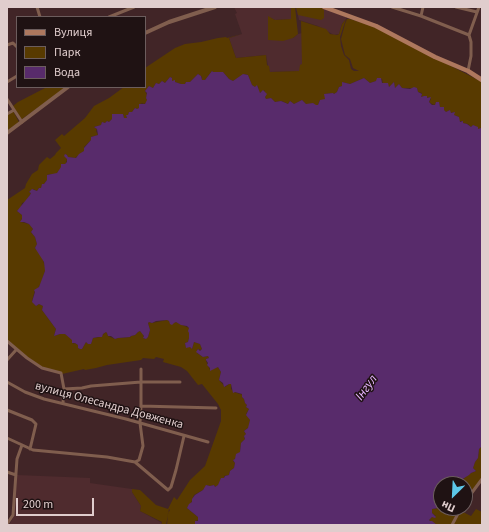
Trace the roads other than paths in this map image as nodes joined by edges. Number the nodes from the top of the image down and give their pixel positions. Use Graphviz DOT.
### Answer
graph roads {
  1 [pos="134,7"];
  2 [pos="215,7"];
  3 [pos="392,7"];
  4 [pos="423,7"];
  5 [pos="456,7"];
  6 [pos="479,7"];
  7 [pos="326,8"];
  8 [pos="477,12"];
  9 [pos="112,16"];
  10 [pos="421,16"];
  11 [pos="146,33"];
  12 [pos="469,35"];
  13 [pos="7,45"];
  14 [pos="16,46"];
  15 [pos="468,71"];
  16 [pos="16,77"];
  17 [pos="482,80"];
  18 [pos="7,82"];
  19 [pos="67,88"];
  20 [pos="7,99"];
  21 [pos="14,110"];
  22 [pos="7,114"];
  23 [pos="22,122"];
  24 [pos="7,133"];
  25 [pos="7,341"];
  26 [pos="16,350"];
  27 [pos="7,360"];
  28 [pos="141,369"];
  29 [pos="7,382"];
  30 [pos="141,382"];
  31 [pos="180,382"];
  32 [pos="64,388"];
  33 [pos="63,403"];
  34 [pos="142,406"];
  35 [pos="216,408"];
  36 [pos="7,410"];
  37 [pos="140,423"];
  38 [pos="184,436"];
  39 [pos="7,438"];
  40 [pos="208,442"];
  41 [pos="22,445"];
  42 [pos="30,448"];
  43 [pos="135,462"];
  44 [pos="7,472"];
  45 [pos="16,475"];
  46 [pos="482,479"];
  47 [pos="473,491"];
  48 [pos="457,516"];
  49 [pos="8,520"];
  50 [pos="7,524"];
  51 [pos="452,525"];
  1 -- 9 [label="street"];
  2 -- 11 [label="street"];
  3 -- 10 [label="street"];
  4 -- 10 [label="street"];
  5 -- 8 [label="street"];
  6 -- 8 [label="street"];
  7 -- 15 [label="main road"];
  8 -- 12 [label="street"];
  10 -- 12 [label="street"];
  12 -- 15 [label="street"];
  13 -- 14 [label="street"];
  15 -- 17 [label="main road"];
  16 -- 18 [label="street"];
  19 -- 23 [label="street"];
  20 -- 21 [label="street"];
  21 -- 22 [label="street"];
  21 -- 23 [label="street"];
  23 -- 24 [label="street"];
  25 -- 26 [label="street"];
  26 -- 27 [label="street"];
  26 -- 32 [label="street"];
  28 -- 30 [label="street"];
  29 -- 33 [label="street, вулиця Олесандра Довженка"];
  30 -- 31 [label="street"];
  30 -- 32 [label="street"];
  30 -- 34 [label="street"];
  32 -- 33 [label="street"];
  33 -- 37 [label="street, вулиця Олесандра Довженка"];
  34 -- 35 [label="street"];
  34 -- 37 [label="street"];
  36 -- 42 [label="street"];
  37 -- 38 [label="street, вулиця Олесандра Довженка"];
  37 -- 43 [label="street"];
  38 -- 40 [label="street, вулиця Олесандра Довженка"];
  38 -- 43 [label="street"];
  39 -- 41 [label="street"];
  41 -- 42 [label="street"];
  41 -- 45 [label="street"];
  42 -- 43 [label="street"];
  44 -- 45 [label="street"];
  45 -- 49 [label="street"];
  46 -- 47 [label="street"];
  48 -- 51 [label="street"];
  49 -- 50 [label="street"];
}
